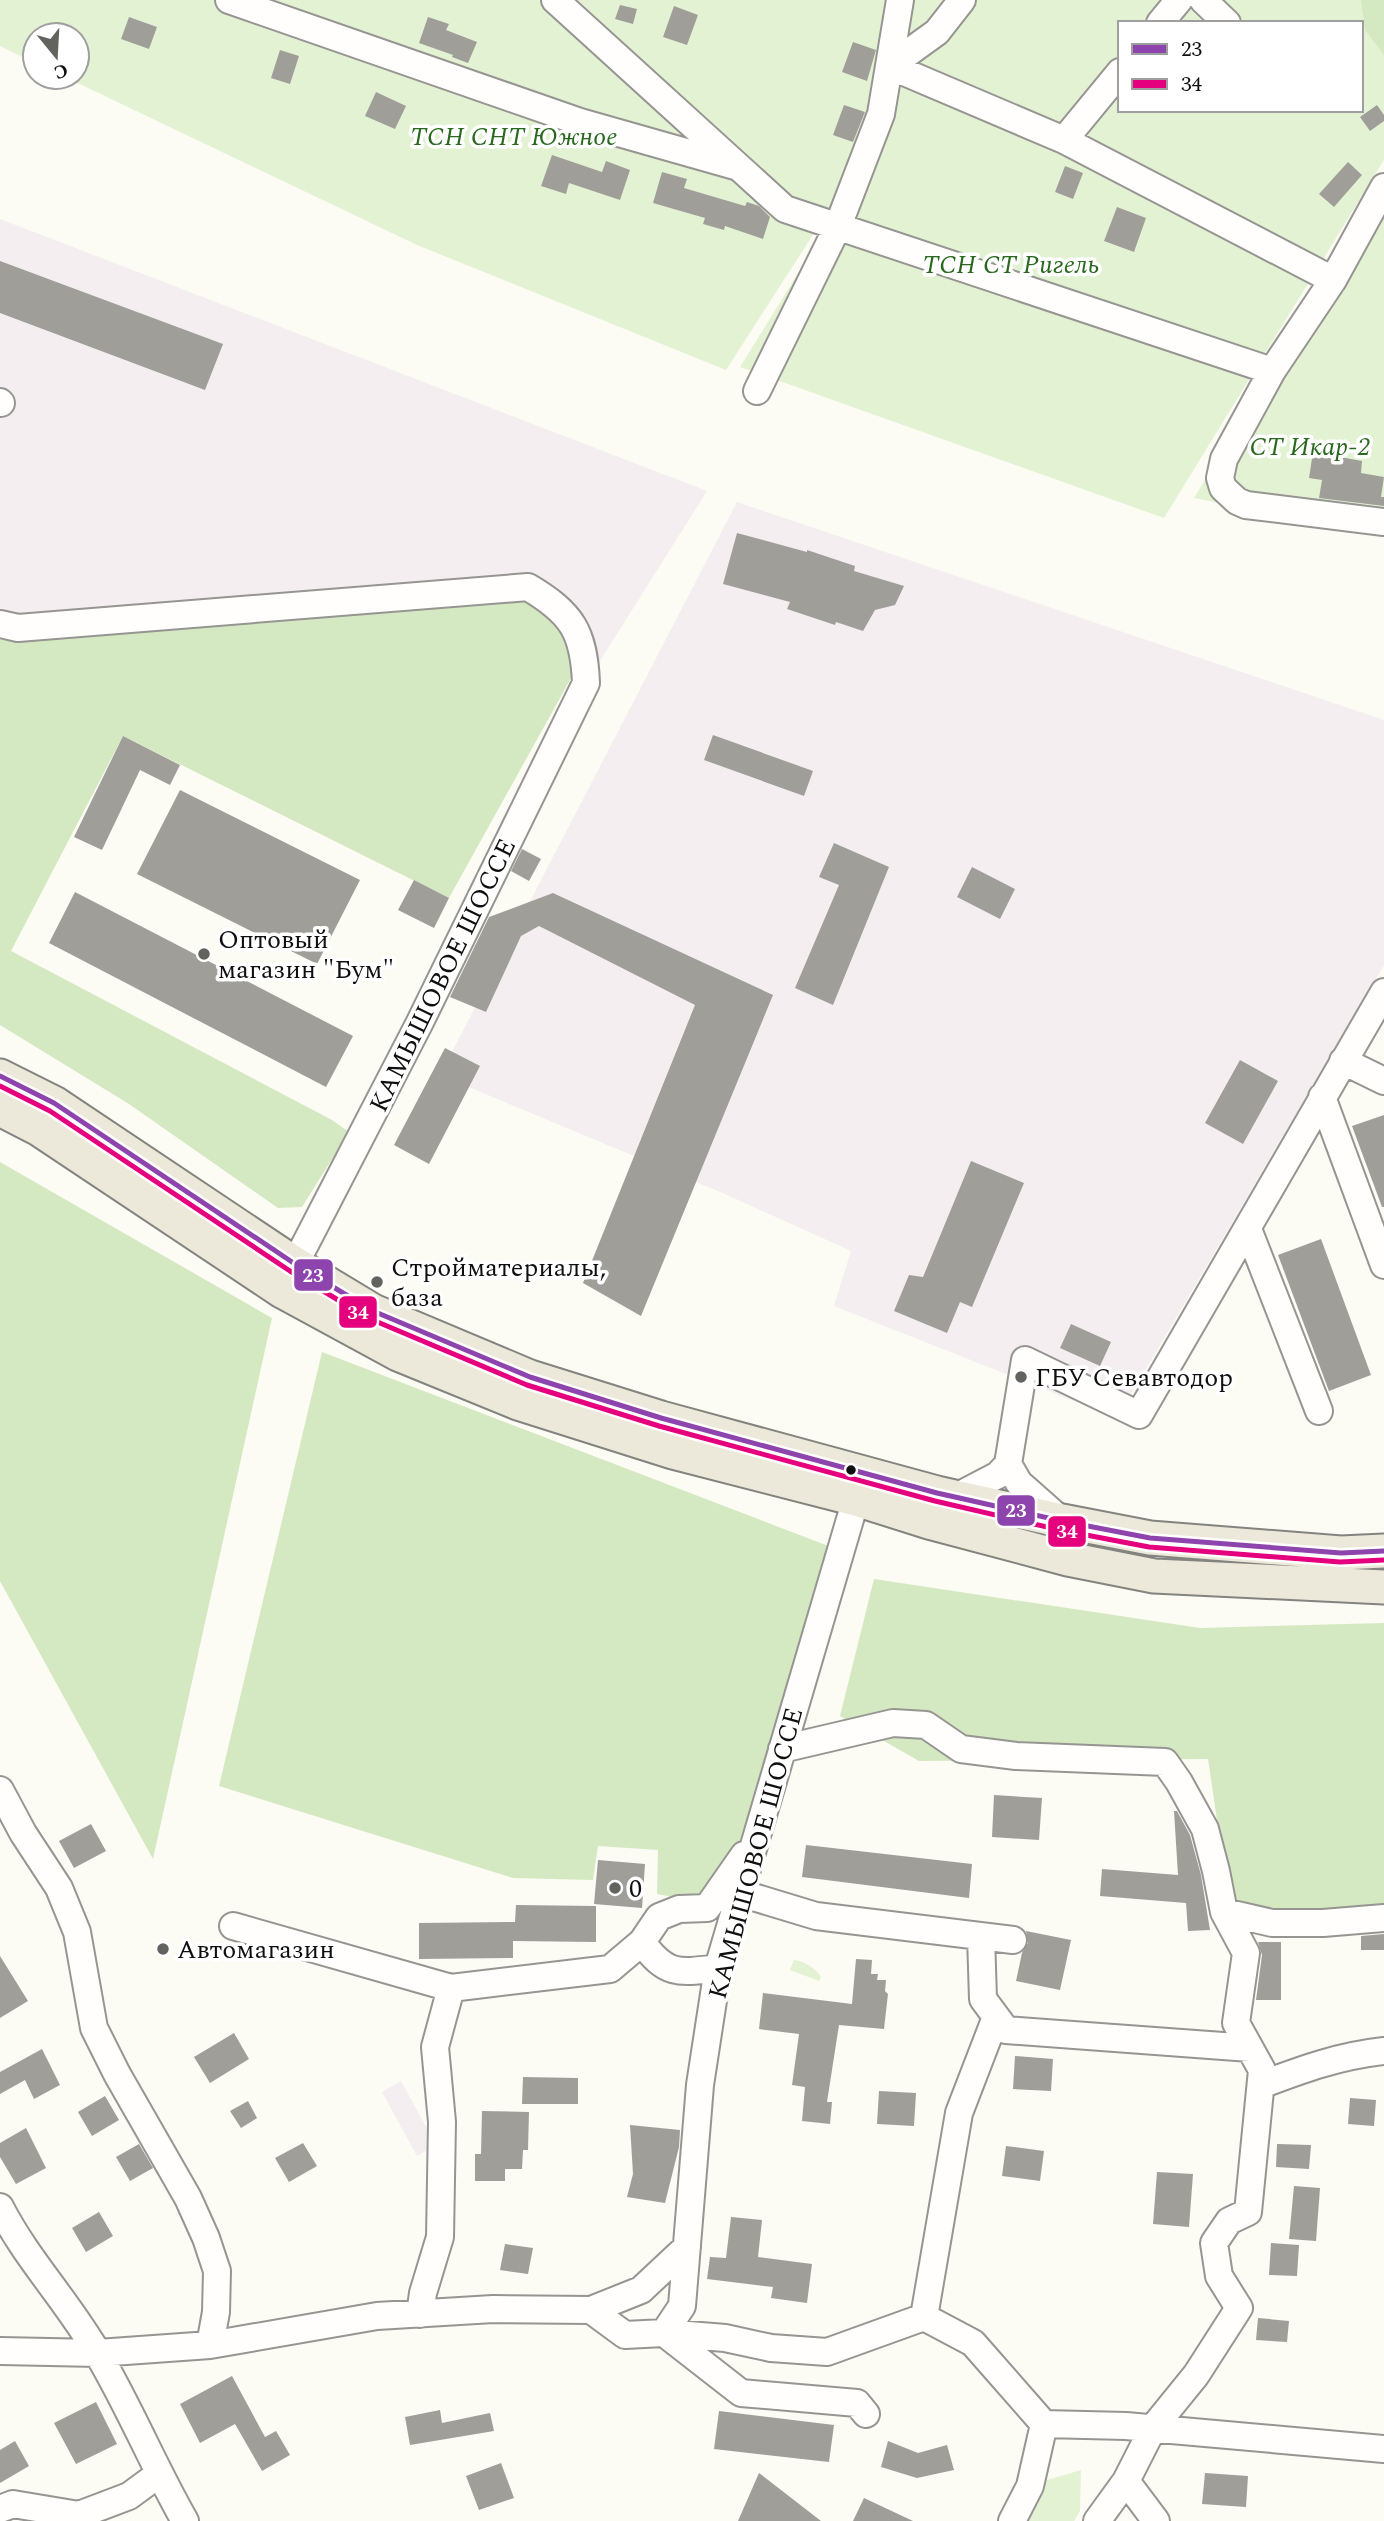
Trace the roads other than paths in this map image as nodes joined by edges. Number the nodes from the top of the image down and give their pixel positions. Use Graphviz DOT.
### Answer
graph roads {
  1 [pos="229,0"];
  2 [pos="555,0"];
  3 [pos="900,0"];
  4 [pos="962,0"];
  5 [pos="1179,0"];
  6 [pos="1202,0"];
  7 [pos="1162,21"];
  8 [pos="1225,21"];
  9 [pos="890,65"];
  10 [pos="1118,74"];
  11 [pos="1065,140"];
  12 [pos="740,167"];
  13 [pos="1384,187"];
  14 [pos="838,226"];
  15 [pos="1333,280"];
  16 [pos="1272,371"];
  17 [pos="757,391"];
  18 [pos="1384,522"];
  19 [pos="0,624"];
  20 [pos="1384,992"];
  21 [pos="1343,1061"];
  22 [pos="0,1076"];
  23 [pos="1384,1081"];
  24 [pos="1322,1097"];
  25 [pos="0,1109"];
  26 [pos="1248,1229"];
  27 [pos="295,1265"];
  28 [pos="1384,1265"];
  29 [pos="1319,1411"];
  30 [pos="1008,1464"];
  31 [pos="956,1497"];
  32 [pos="856,1499"];
  33 [pos="1062,1521"];
  34 [pos="1384,1539"];
  35 [pos="1384,1551"];
  36 [pos="1341,1553"];
  37 [pos="1384,1587"];
  38 [pos="782,1749"];
  39 [pos="0,1790"];
  40 [pos="753,1843"];
  41 [pos="740,1893"];
  42 [pos="1224,1912"];
  43 [pos="1384,1918"];
  44 [pos="233,1926"];
  45 [pos="981,1936"];
  46 [pos="1013,1940"];
  47 [pos="642,1942"];
  48 [pos="718,1968"];
  49 [pos="450,1988"];
  50 [pos="996,2017"];
  51 [pos="1250,2048"];
  52 [pos="1384,2051"];
  53 [pos="1261,2085"];
  54 [pos="0,2207"];
  55 [pos="687,2247"];
  56 [pos="591,2310"];
  57 [pos="420,2314"];
  58 [pos="925,2317"];
  59 [pos="664,2333"];
  60 [pos="210,2345"];
  61 [pos="0,2351"];
  62 [pos="98,2353"];
  63 [pos="866,2414"];
  64 [pos="1044,2424"];
  65 [pos="1153,2428"];
  66 [pos="1384,2449"];
  67 [pos="159,2474"];
  68 [pos="1126,2481"];
  69 [pos="0,2509"];
  70 [pos="185,2521"];
  71 [pos="1012,2521"];
  72 [pos="1097,2521"];
  73 [pos="1156,2521"];
  1 -- 12 [label="street"];
  2 -- 12 [label="street"];
  3 -- 9 [label="street"];
  4 -- 9 [label="street"];
  5 -- 7 [label="street"];
  6 -- 8 [label="street"];
  9 -- 11 [label="street"];
  9 -- 14 [label="street"];
  10 -- 11 [label="street"];
  11 -- 15 [label="street"];
  12 -- 14 [label="street"];
  13 -- 15 [label="street"];
  14 -- 16 [label="street"];
  14 -- 17 [label="street"];
  15 -- 16 [label="street"];
  16 -- 18 [label="street"];
  19 -- 27 [label="street, КАМЫШОВОЕ ШОССЕ"];
  20 -- 21 [label="street"];
  21 -- 23 [label="street"];
  21 -- 24 [label="street"];
  22 -- 27 [label="main road"];
  24 -- 26 [label="street"];
  24 -- 28 [label="street"];
  25 -- 32 [label="main road"];
  26 -- 29 [label="street"];
  26 -- 30 [label="street"];
  27 -- 31 [label="main road"];
  30 -- 31 [label="street"];
  30 -- 33 [label="street"];
  31 -- 33 [label="main road"];
  32 -- 37 [label="main road"];
  32 -- 38 [label="street, КАМЫШОВОЕ ШОССЕ"];
  33 -- 36 [label="main road"];
  34 -- 36 [label="main road"];
  35 -- 36 [label="main road"];
  38 -- 40 [label="street, КАМЫШОВОЕ ШОССЕ"];
  38 -- 42 [label="street"];
  39 -- 60 [label="street"];
  40 -- 41 [label="street, КАМЫШОВОЕ ШОССЕ"];
  40 -- 47 [label="street"];
  41 -- 45 [label="street"];
  41 -- 48 [label="street, КАМЫШОВОЕ ШОССЕ"];
  42 -- 43 [label="street"];
  42 -- 51 [label="street"];
  44 -- 49 [label="street"];
  45 -- 46 [label="street"];
  45 -- 50 [label="street"];
  47 -- 48 [label="street"];
  47 -- 49 [label="street"];
  48 -- 55 [label="street, КАМЫШОВОЕ ШОССЕ"];
  49 -- 57 [label="street"];
  50 -- 51 [label="street"];
  50 -- 58 [label="street"];
  51 -- 53 [label="street"];
  52 -- 53 [label="street"];
  53 -- 65 [label="street"];
  54 -- 62 [label="street"];
  55 -- 56 [label="street"];
  55 -- 59 [label="street, КАМЫШОВОЕ ШОССЕ"];
  56 -- 57 [label="street"];
  56 -- 59 [label="street"];
  57 -- 60 [label="street"];
  58 -- 59 [label="street"];
  58 -- 64 [label="street"];
  59 -- 63 [label="street"];
  60 -- 62 [label="street"];
  61 -- 62 [label="street"];
  62 -- 67 [label="street"];
  64 -- 65 [label="street"];
  64 -- 71 [label="street"];
  65 -- 66 [label="street"];
  65 -- 68 [label="street"];
  67 -- 69 [label="street"];
  67 -- 70 [label="street"];
  68 -- 72 [label="street"];
  68 -- 73 [label="street"];
}
